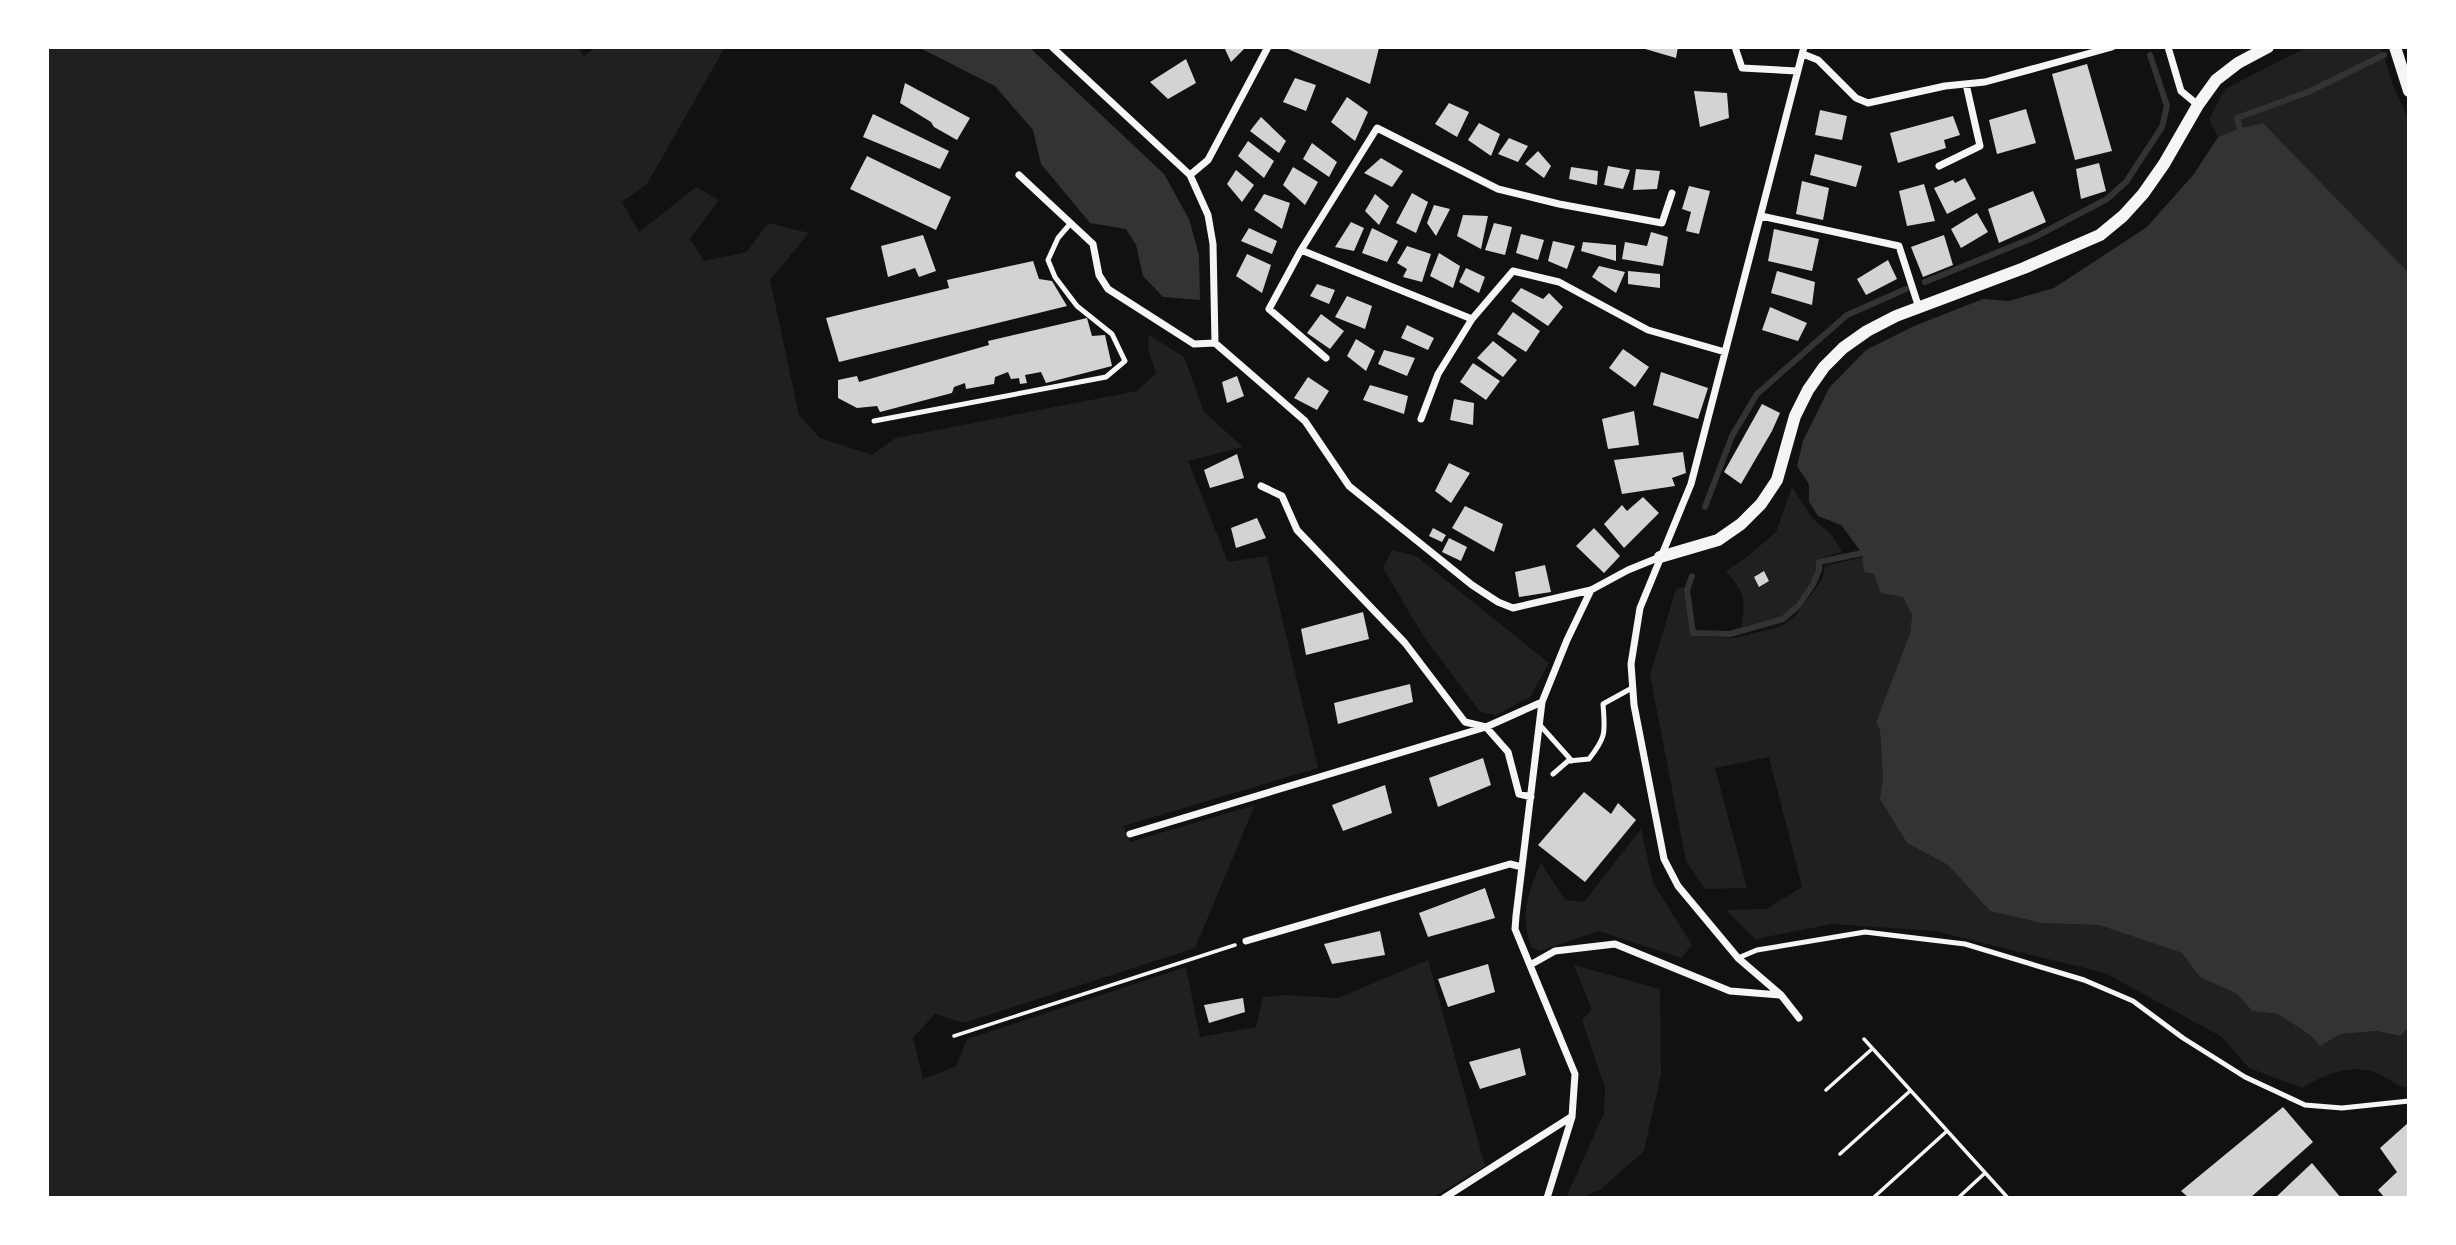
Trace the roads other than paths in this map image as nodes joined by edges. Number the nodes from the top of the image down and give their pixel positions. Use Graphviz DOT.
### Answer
graph roads {
  1 [pos="1052,47"];
  2 [pos="1268,47"];
  3 [pos="1735,47"];
  4 [pos="1796,47"];
  5 [pos="2112,47"];
  6 [pos="2168,47"];
  7 [pos="2268,47"];
  8 [pos="2395,47"];
  9 [pos="1804,51"];
  10 [pos="1797,71"];
  11 [pos="1966,84"];
  12 [pos="2409,91"];
  13 [pos="2198,105"];
  14 [pos="1939,166"];
  15 [pos="1019,175"];
  16 [pos="1190,175"];
  17 [pos="1672,193"];
  18 [pos="1761,216"];
  19 [pos="1070,224"];
  20 [pos="1301,250"];
  21 [pos="1919,308"];
  22 [pos="1472,318"];
  23 [pos="1215,343"];
  24 [pos="1725,352"];
  25 [pos="1325,358"];
  26 [pos="1421,419"];
  27 [pos="874,421"];
  28 [pos="1261,486"];
  29 [pos="1660,557"];
  30 [pos="1591,590"];
  31 [pos="1632,688"];
  32 [pos="1542,702"];
  33 [pos="1538,724"];
  34 [pos="1486,727"];
  35 [pos="1572,761"];
  36 [pos="1553,774"];
  37 [pos="1531,797"];
  38 [pos="1130,834"];
  39 [pos="1522,867"];
  40 [pos="1247,941"];
  41 [pos="1738,958"];
  42 [pos="1530,965"];
  43 [pos="1781,995"];
  44 [pos="1799,1018"];
  45 [pos="2409,1101"];
  46 [pos="1572,1117"];
  47 [pos="1444,1198"];
  48 [pos="1547,1198"];
  1 -- 16 [label="street"];
  2 -- 16 [label="street"];
  3 -- 10 [label="street"];
  4 -- 9 [label="lane"];
  5 -- 11 [label="street"];
  6 -- 13 [label="street"];
  7 -- 13 [label="street"];
  8 -- 12 [label="street"];
  9 -- 10 [label="street"];
  9 -- 11 [label="street"];
  10 -- 18 [label="street"];
  11 -- 14 [label="street"];
  13 -- 21 [label="street"];
  15 -- 19 [label="street"];
  16 -- 23 [label="street"];
  17 -- 20 [label="street"];
  18 -- 21 [label="street"];
  18 -- 24 [label="street"];
  19 -- 23 [label="street"];
  19 -- 27 [label="lane"];
  20 -- 22 [label="street"];
  20 -- 25 [label="street"];
  21 -- 29 [label="street"];
  22 -- 24 [label="street"];
  22 -- 26 [label="street"];
  23 -- 30 [label="street"];
  24 -- 29 [label="street"];
  28 -- 34 [label="street"];
  29 -- 30 [label="street"];
  29 -- 31 [label="street"];
  30 -- 32 [label="street"];
  31 -- 35 [label="lane"];
  31 -- 41 [label="street"];
  32 -- 33 [label="street"];
  32 -- 34 [label="street"];
  33 -- 35 [label="lane"];
  33 -- 37 [label="street"];
  34 -- 37 [label="street"];
  34 -- 38 [label="street"];
  35 -- 36 [label="lane"];
  37 -- 39 [label="street"];
  39 -- 40 [label="street"];
  39 -- 42 [label="street"];
  41 -- 43 [label="street"];
  41 -- 45 [label="lane"];
  42 -- 43 [label="street"];
  42 -- 46 [label="street"];
  43 -- 44 [label="street"];
  46 -- 47 [label="street"];
  46 -- 48 [label="street"];
}
